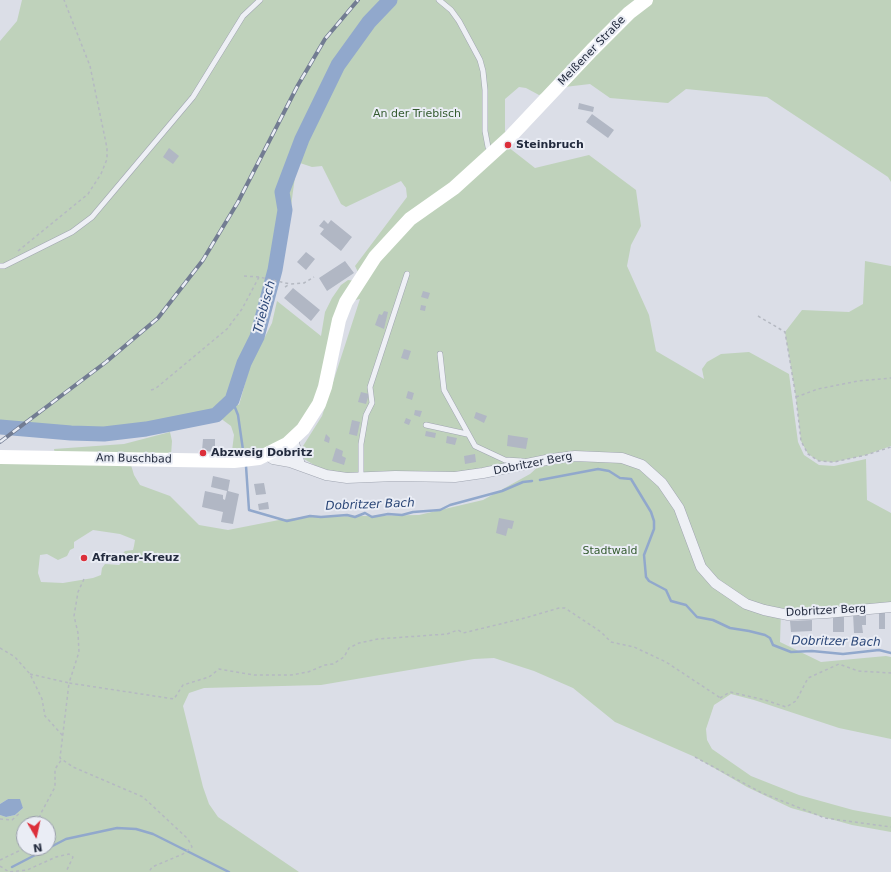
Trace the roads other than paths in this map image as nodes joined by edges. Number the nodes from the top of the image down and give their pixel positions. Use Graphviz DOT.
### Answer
graph roads {
  1 [pos="260,0"];
  2 [pos="439,0"];
  3 [pos="646,0"];
  4 [pos="493,153"];
  5 [pos="2,266"];
  6 [pos="408,274"];
  7 [pos="440,354"];
  8 [pos="426,425"];
  9 [pos="467,434"];
  10 [pos="293,439"];
  11 [pos="268,455"];
  12 [pos="0,458"];
  13 [pos="533,462"];
  14 [pos="300,465"];
  15 [pos="361,478"];
  16 [pos="891,607"];
  1 -- 5 [label="lane"];
  2 -- 4 [label="lane"];
  3 -- 4 [label="main road, Meißener Straße"];
  4 -- 10 [label="main road, Meißener Straße"];
  6 -- 15 [label="lane"];
  7 -- 9 [label="lane"];
  8 -- 9 [label="lane"];
  9 -- 13 [label="lane"];
  10 -- 11 [label="main road, Meißener Straße"];
  10 -- 14 [label="street"];
  11 -- 12 [label="main road, Am Buschbad"];
  11 -- 14 [label="street, Dobritzer Berg"];
  13 -- 15 [label="street, Dobritzer Berg"];
  13 -- 16 [label="street, Dobritzer Berg"];
  14 -- 15 [label="street, Dobritzer Berg"];
}
